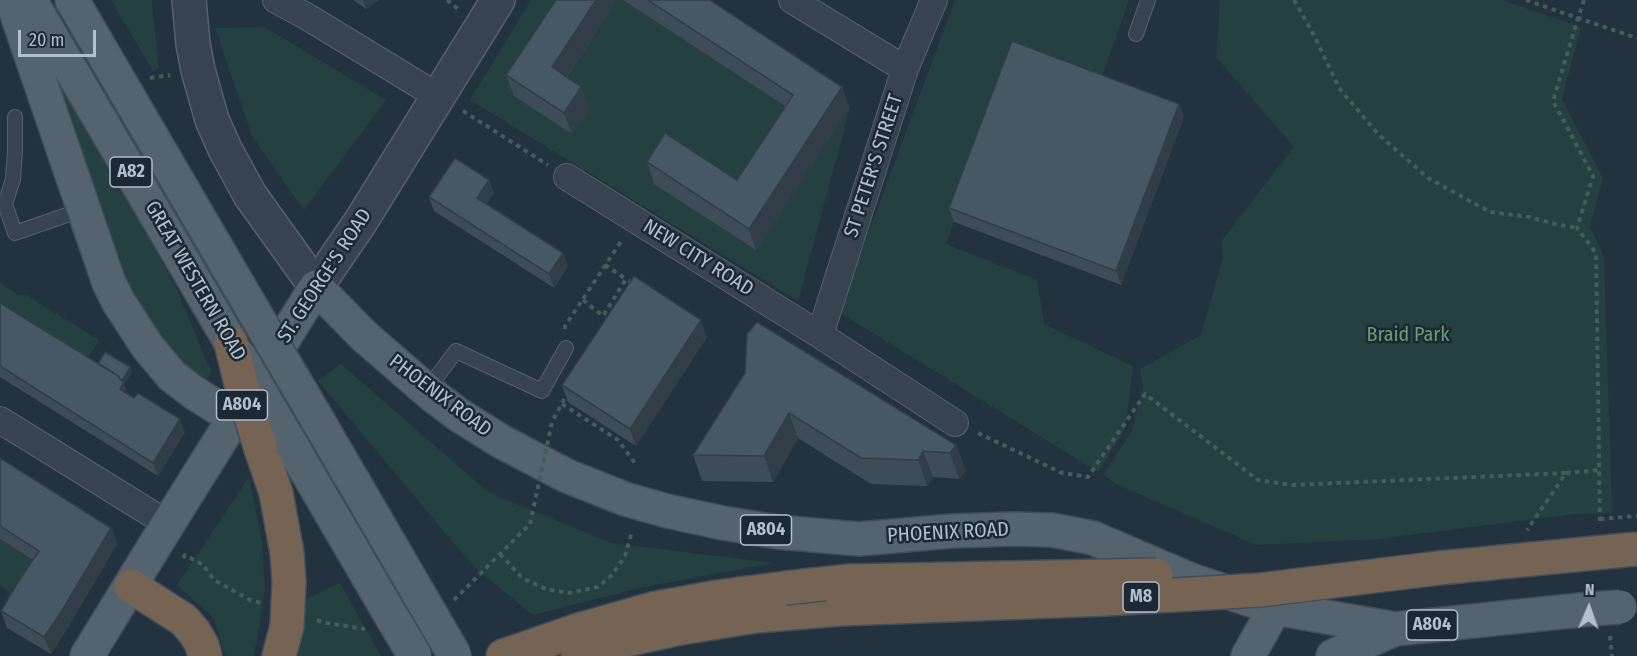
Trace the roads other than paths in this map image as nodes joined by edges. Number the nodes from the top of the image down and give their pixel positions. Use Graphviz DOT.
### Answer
graph roads {
  1 [pos="12,0"];
  2 [pos="30,0"];
  3 [pos="72,0"];
  4 [pos="189,0"];
  5 [pos="276,0"];
  6 [pos="498,0"];
  7 [pos="792,0"];
  8 [pos="934,0"];
  9 [pos="1148,0"];
  10 [pos="1136,34"];
  11 [pos="906,69"];
  12 [pos="439,97"];
  13 [pos="15,117"];
  14 [pos="567,177"];
  15 [pos="84,209"];
  16 [pos="316,287"];
  17 [pos="820,335"];
  18 [pos="231,343"];
  19 [pos="566,348"];
  20 [pos="427,390"];
  21 [pos="234,418"];
  22 [pos="0,420"];
  23 [pos="955,423"];
  24 [pos="276,446"];
  25 [pos="168,524"];
  26 [pos="1637,549"];
  27 [pos="1439,567"];
  28 [pos="131,586"];
  29 [pos="1616,607"];
  30 [pos="1275,608"];
  31 [pos="1395,629"];
  32 [pos="283,641"];
  33 [pos="87,656"];
  34 [pos="205,656"];
  35 [pos="415,656"];
  36 [pos="455,656"];
  37 [pos="503,656"];
  38 [pos="578,656"];
  39 [pos="1248,656"];
  40 [pos="1333,656"];
  1 -- 15 [label="main road"];
  2 -- 18 [label="main road, GREAT WESTERN ROAD / A82"];
  3 -- 36 [label="main road, GREAT WESTERN ROAD / A82, bridge"];
  4 -- 16 [label="street"];
  5 -- 12 [label="street"];
  6 -- 12 [label="street, ST. GEORGE'S ROAD"];
  7 -- 11 [label="street"];
  8 -- 11 [label="street, ST PETER'S STREET"];
  9 -- 10 [label="lane"];
  11 -- 17 [label="street, ST PETER'S STREET"];
  12 -- 16 [label="street, ST. GEORGE'S ROAD"];
  13 -- 15 [label="lane"];
  14 -- 17 [label="street, NEW CITY ROAD"];
  15 -- 21 [label="main road"];
  16 -- 20 [label="main road, PHOENIX ROAD / A804"];
  16 -- 21 [label="main road, ST. GEORGE'S ROAD / A804"];
  17 -- 23 [label="street, NEW CITY ROAD"];
  18 -- 24 [label="highway, bridge"];
  19 -- 20 [label="lane"];
  20 -- 30 [label="main road, PHOENIX ROAD / A804"];
  21 -- 25 [label="main road, ST. GEORGE'S ROAD / A804"];
  22 -- 25 [label="street"];
  24 -- 32 [label="highway, bridge"];
  24 -- 35 [label="main road, bridge"];
  25 -- 28 [label="main road, ST. GEORGE'S ROAD / A804"];
  26 -- 27 [label="highway, M8, bridge"];
  27 -- 37 [label="highway, bridge"];
  27 -- 38 [label="highway, M8, bridge"];
  28 -- 33 [label="main road, A804"];
  28 -- 34 [label="highway"];
  29 -- 31 [label="main road, PHOENIX ROAD / A804"];
  30 -- 31 [label="main road, PHOENIX ROAD / A804"];
  30 -- 39 [label="main road"];
  31 -- 40 [label="main road, A804"];
}
